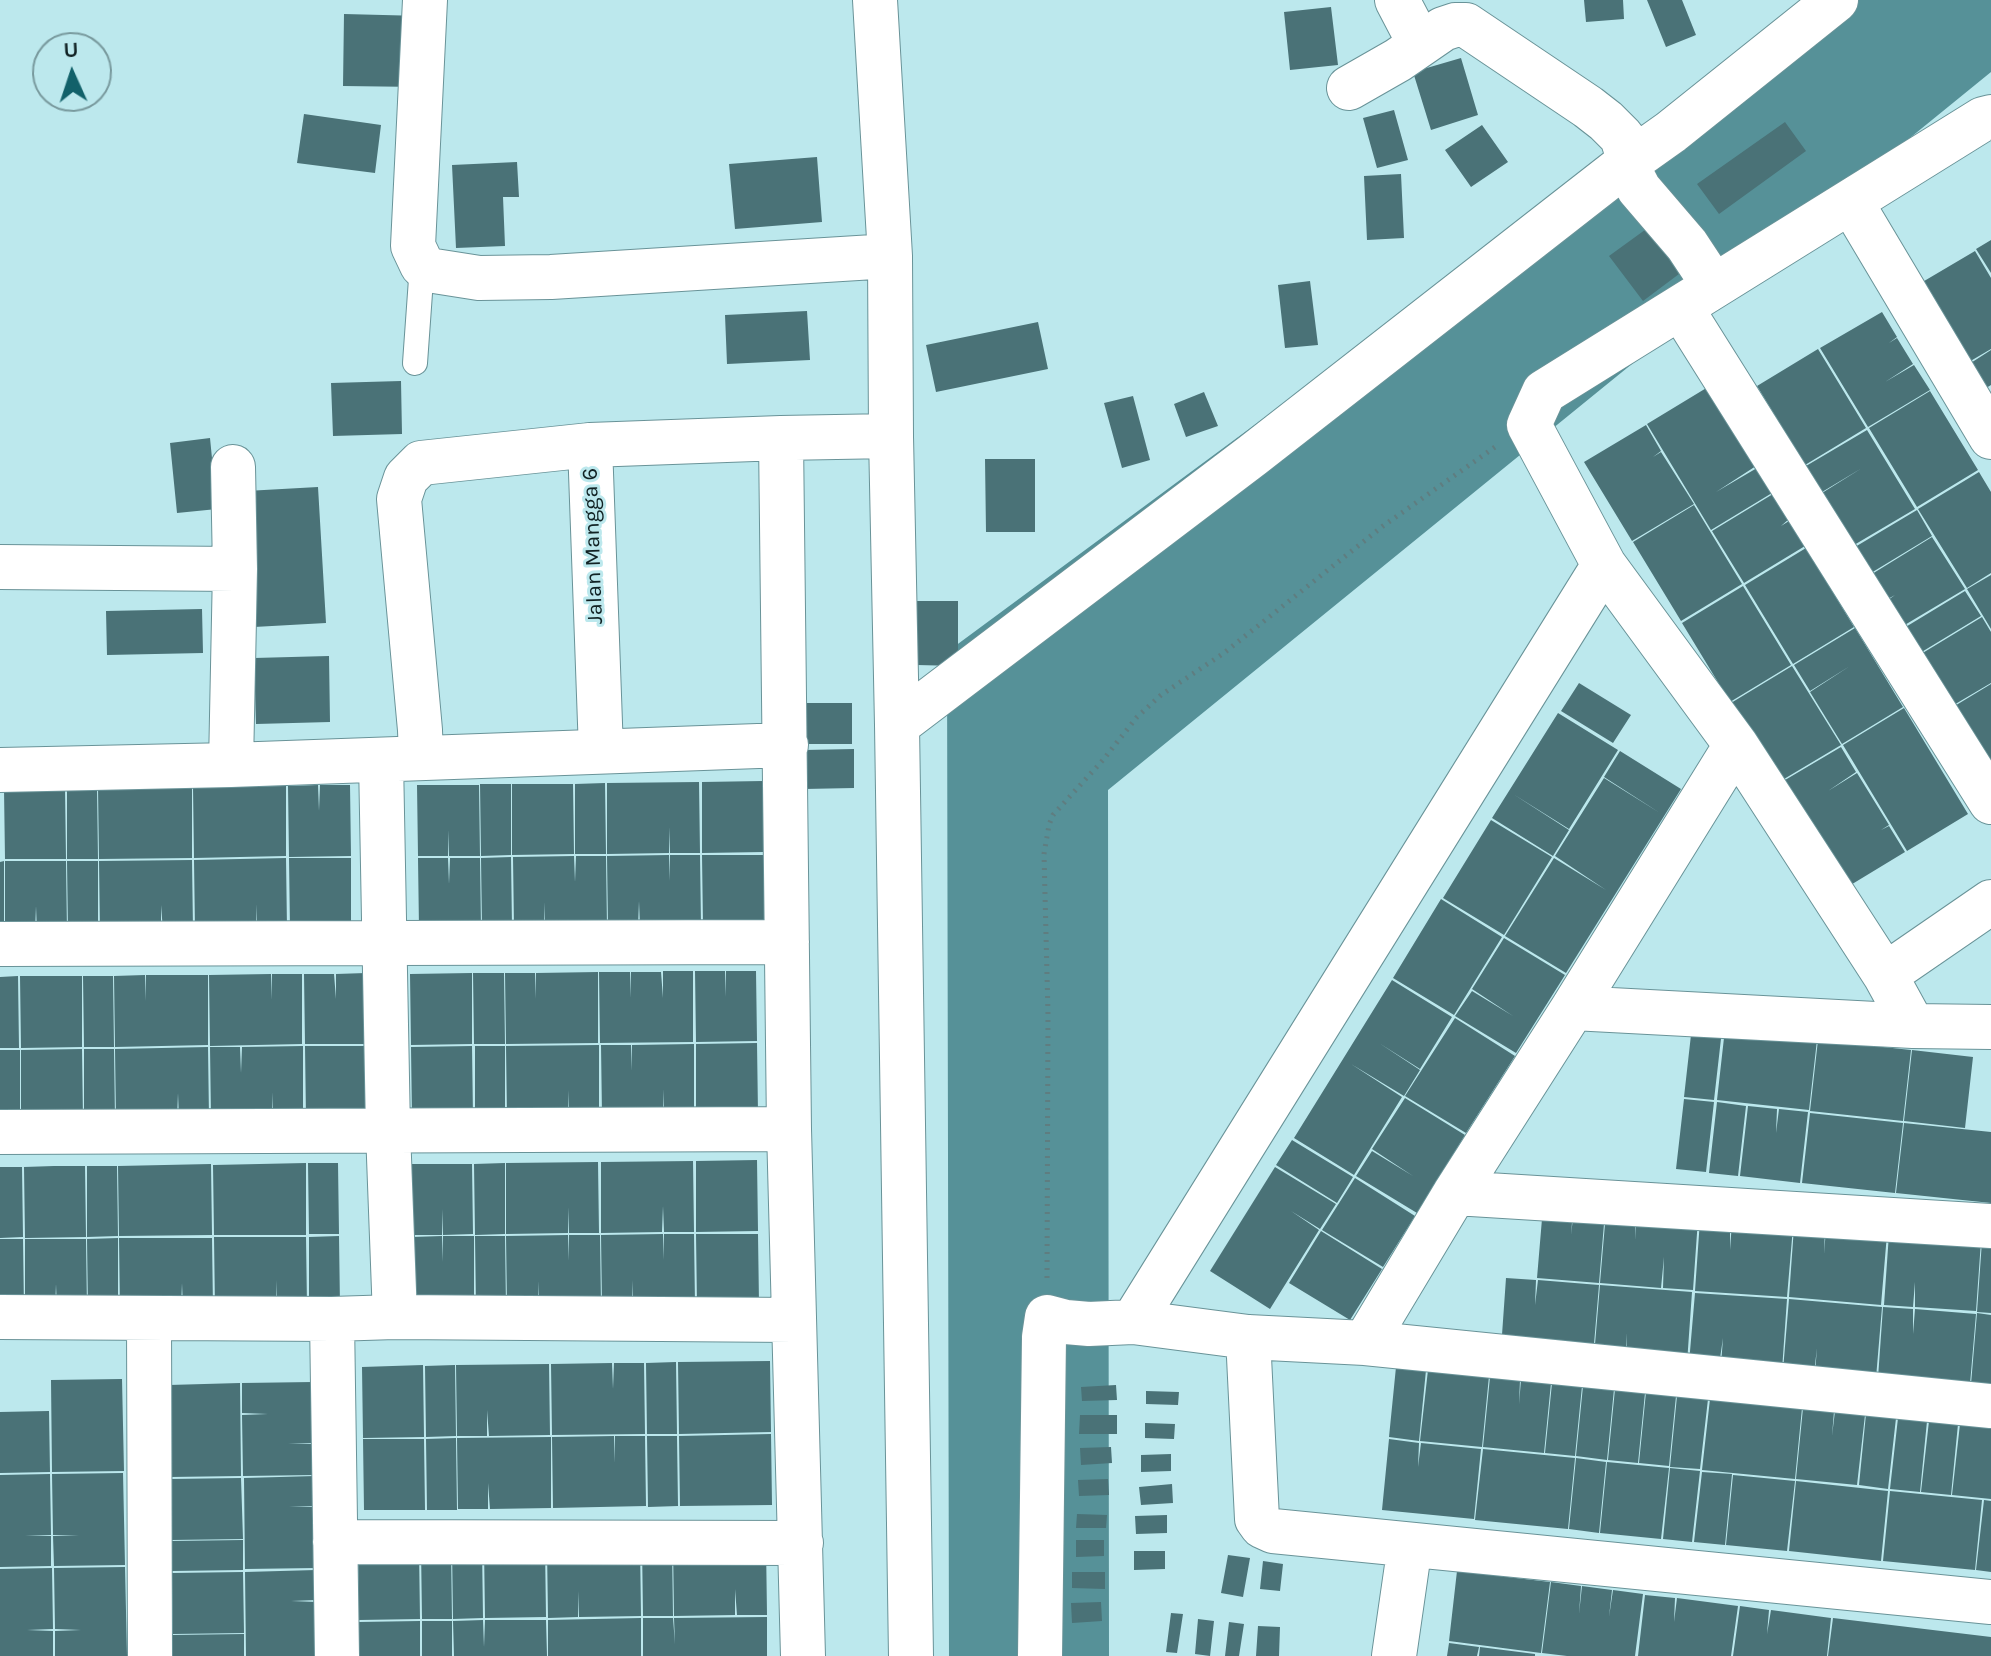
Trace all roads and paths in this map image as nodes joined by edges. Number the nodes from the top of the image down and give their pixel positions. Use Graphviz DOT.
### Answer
graph roads {
  1 [pos="425,0"];
  2 [pos="875,0"];
  3 [pos="1397,0"];
  4 [pos="1836,0"];
  5 [pos="1420,44"];
  6 [pos="1349,88"];
  7 [pos="1991,117"];
  8 [pos="1633,176"];
  9 [pos="1851,202"];
  10 [pos="890,256"];
  11 [pos="422,265"];
  12 [pos="1697,297"];
  13 [pos="415,363"];
  14 [pos="1529,425"];
  15 [pos="891,436"];
  16 [pos="1991,437"];
  17 [pos="761,439"];
  18 [pos="590,445"];
  19 [pos="233,467"];
  20 [pos="1604,565"];
  21 [pos="0,567"];
  22 [pos="235,569"];
  23 [pos="897,725"];
  24 [pos="786,745"];
  25 [pos="1736,745"];
  26 [pos="601,751"];
  27 [pos="401,759"];
  28 [pos="231,765"];
  29 [pos="0,770"];
  30 [pos="1991,802"];
  31 [pos="1989,909"];
  32 [pos="787,942"];
  33 [pos="0,944"];
  34 [pos="386,944"];
  35 [pos="1885,975"];
  36 [pos="1573,1008"];
  37 [pos="1913,1026"];
  38 [pos="1991,1027"];
  39 [pos="789,1129"];
  40 [pos="388,1131"];
  41 [pos="0,1132"];
  42 [pos="1455,1193"];
  43 [pos="1991,1226"];
  44 [pos="0,1317"];
  45 [pos="395,1317"];
  46 [pos="1047,1317"];
  47 [pos="149,1318"];
  48 [pos="332,1319"];
  49 [pos="793,1320"];
  50 [pos="1133,1322"];
  51 [pos="1248,1337"];
  52 [pos="1365,1343"];
  53 [pos="1991,1406"];
  54 [pos="335,1542"];
  55 [pos="801,1543"];
  56 [pos="1410,1545"];
  57 [pos="1991,1602"];
  58 [pos="150,1656"];
  59 [pos="337,1656"];
  60 [pos="803,1656"];
  61 [pos="911,1656"];
  62 [pos="1040,1656"];
  63 [pos="1394,1656"];
  1 -- 11 [label="street"];
  2 -- 10 [label="street"];
  3 -- 5 [label="street"];
  4 -- 8 [label="street"];
  5 -- 6 [label="street"];
  5 -- 8 [label="street"];
  7 -- 9 [label="street"];
  8 -- 12 [label="street"];
  8 -- 23 [label="street"];
  9 -- 12 [label="street"];
  9 -- 16 [label="street"];
  10 -- 11 [label="street"];
  10 -- 15 [label="street"];
  11 -- 13 [label="lane"];
  12 -- 14 [label="street"];
  12 -- 30 [label="street"];
  14 -- 20 [label="street"];
  14 -- 46 [label="path"];
  15 -- 17 [label="street, Jalan Mangga 6"];
  15 -- 23 [label="street"];
  17 -- 18 [label="street, Jalan Mangga 6"];
  17 -- 24 [label="street"];
  18 -- 26 [label="street, Jalan Mangga 6"];
  18 -- 27 [label="street"];
  19 -- 22 [label="street"];
  20 -- 25 [label="street"];
  20 -- 50 [label="street"];
  21 -- 22 [label="street"];
  22 -- 28 [label="street"];
  23 -- 61 [label="street"];
  24 -- 26 [label="street"];
  24 -- 32 [label="street"];
  25 -- 35 [label="street"];
  25 -- 36 [label="street"];
  26 -- 27 [label="street"];
  27 -- 28 [label="street"];
  27 -- 34 [label="street"];
  28 -- 29 [label="street"];
  31 -- 35 [label="street"];
  32 -- 34 [label="street"];
  32 -- 39 [label="street"];
  33 -- 34 [label="street"];
  34 -- 40 [label="street"];
  35 -- 37 [label="street"];
  36 -- 37 [label="street"];
  36 -- 42 [label="street"];
  37 -- 38 [label="street"];
  39 -- 40 [label="street"];
  39 -- 49 [label="street"];
  40 -- 41 [label="street"];
  40 -- 45 [label="street"];
  42 -- 43 [label="street"];
  42 -- 52 [label="street"];
  44 -- 47 [label="street"];
  45 -- 48 [label="street"];
  45 -- 49 [label="street"];
  46 -- 50 [label="street"];
  46 -- 62 [label="street"];
  47 -- 48 [label="street"];
  47 -- 58 [label="street"];
  48 -- 54 [label="street"];
  49 -- 55 [label="street"];
  50 -- 51 [label="street"];
  51 -- 52 [label="street"];
  51 -- 56 [label="street"];
  52 -- 53 [label="street"];
  54 -- 55 [label="street"];
  54 -- 59 [label="street"];
  55 -- 60 [label="street"];
  56 -- 57 [label="street"];
  56 -- 63 [label="street"];
}
